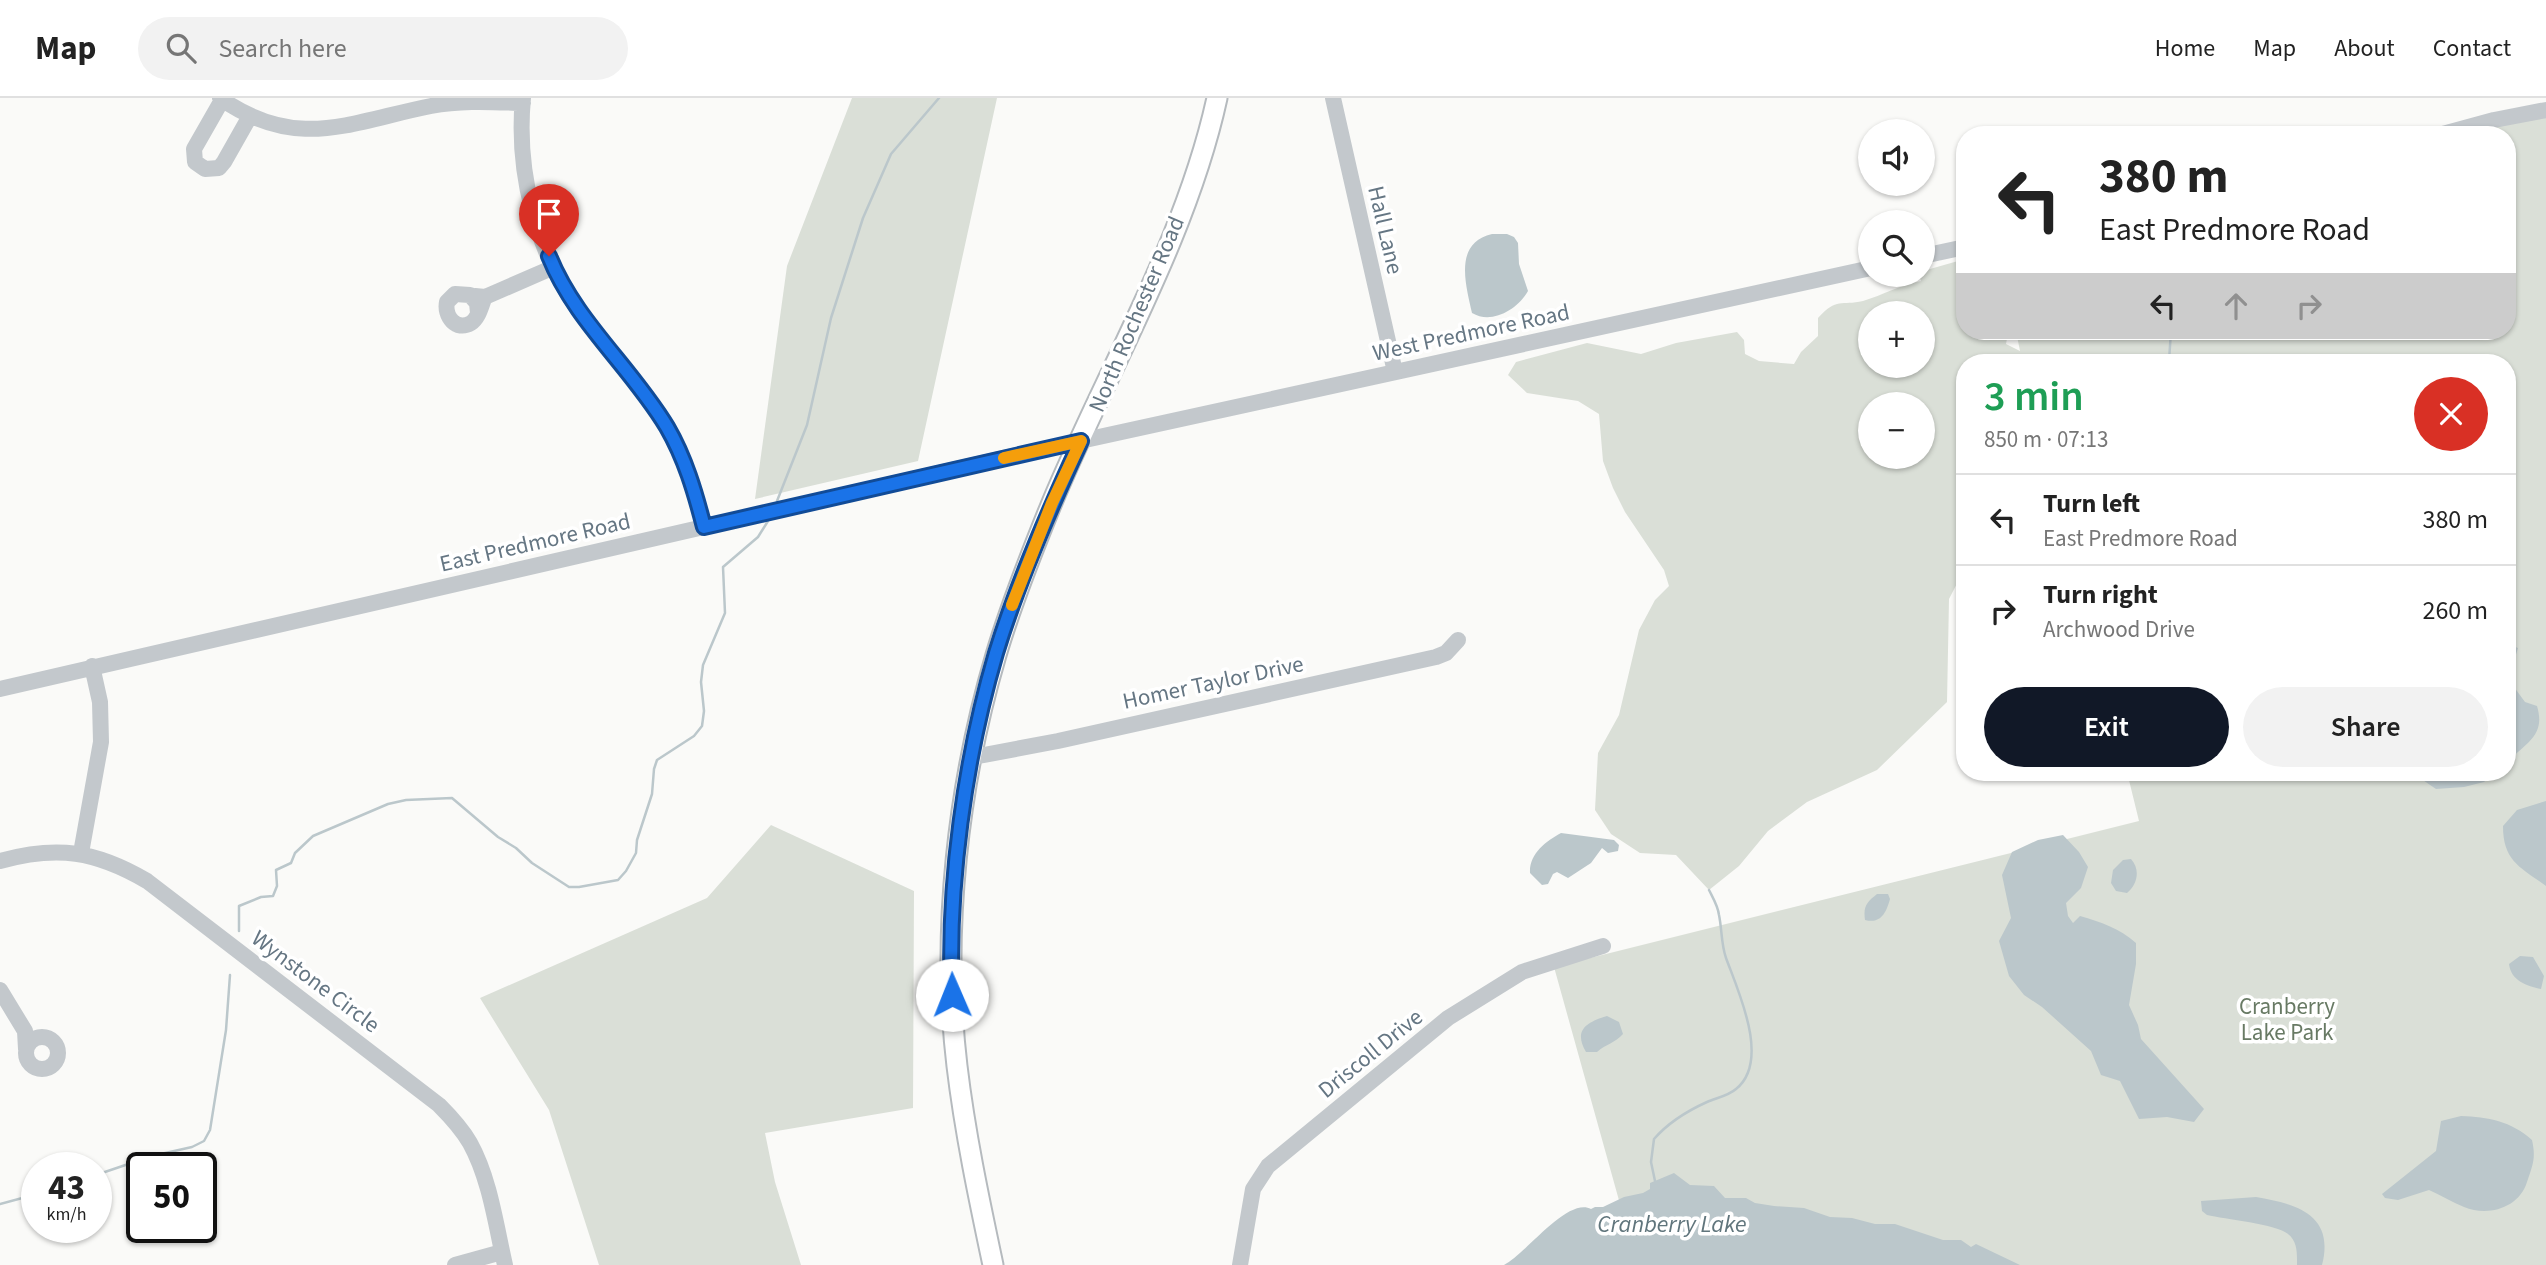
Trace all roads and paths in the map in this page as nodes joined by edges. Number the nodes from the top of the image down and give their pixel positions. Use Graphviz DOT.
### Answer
graph roads {
  1 [pos="1217,98"];
  2 [pos="1333,98"];
  3 [pos="221,99"];
  4 [pos="523,101"];
  5 [pos="2546,110"];
  6 [pos="250,116"];
  7 [pos="2472,126"];
  8 [pos="1956,249"];
  9 [pos="1935,254"];
  10 [pos="554,267"];
  11 [pos="1858,271"];
  12 [pos="478,296"];
  13 [pos="1395,372"];
  14 [pos="1081,441"];
  15 [pos="704,527"];
  16 [pos="1458,640"];
  17 [pos="92,666"];
  18 [pos="0,689"];
  19 [pos="973,757"];
  20 [pos="81,853"];
  21 [pos="0,861"];
  22 [pos="1603,946"];
  23 [pos="0,990"];
  24 [pos="25,1031"];
  25 [pos="41,1037"];
  26 [pos="26,1049"];
  27 [pos="503,1258"];
  28 [pos="455,1265"];
  29 [pos="993,1265"];
  30 [pos="1240,1265"];
  1 -- 14 [label="main road, North Rochester Road"];
  2 -- 13 [label="street, Hall Lane"];
  3 -- 6 [label="street"];
  3 -- 6 [label="street"];
  4 -- 6 [label="street"];
  4 -- 10 [label="street"];
  5 -- 7 [label="street"];
  8 -- 9 [label="street"];
  10 -- 12 [label="street"];
  10 -- 15 [label="street"];
  11 -- 13 [label="street, West Predmore Road"];
  12 -- 12 [label="street"];
  13 -- 14 [label="street, West Predmore Road"];
  14 -- 15 [label="street, East Predmore Road"];
  14 -- 19 [label="main road, North Rochester Road"];
  15 -- 17 [label="street, East Predmore Road"];
  16 -- 19 [label="street, Homer Taylor Drive"];
  17 -- 18 [label="street, East Predmore Road"];
  17 -- 20 [label="street"];
  19 -- 29 [label="main road, North Rochester Road"];
  20 -- 21 [label="street, Wynstone Circle"];
  20 -- 27 [label="street, Wynstone Circle"];
  22 -- 30 [label="street, Driscoll Drive"];
  23 -- 24 [label="street"];
  24 -- 25 [label="street"];
  24 -- 26 [label="street"];
  25 -- 26 [label="street"];
  25 -- 26 [label="street"];
  27 -- 28 [label="street"];
}
